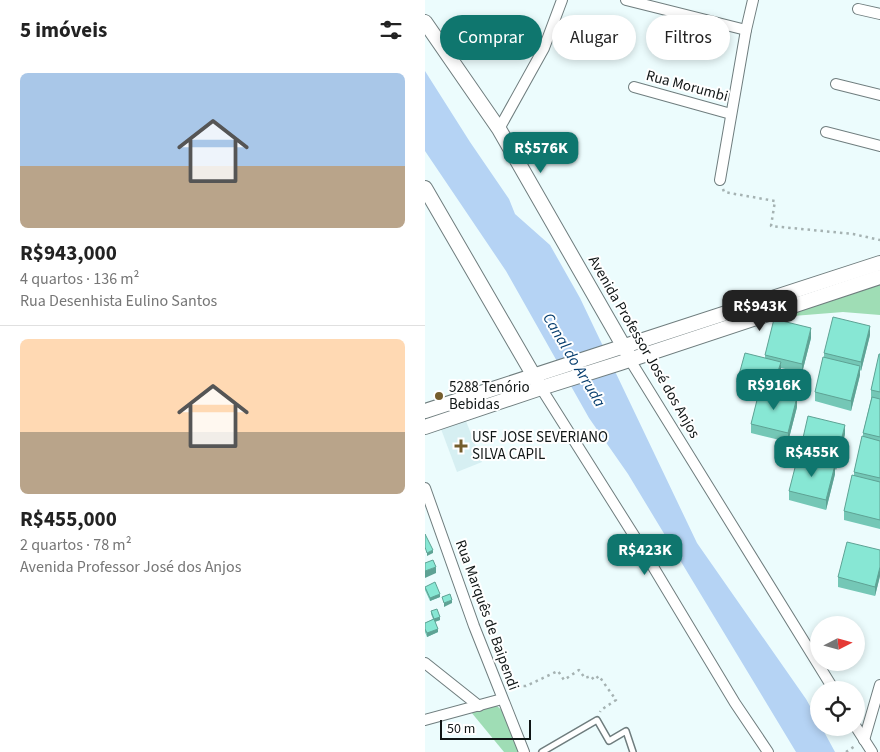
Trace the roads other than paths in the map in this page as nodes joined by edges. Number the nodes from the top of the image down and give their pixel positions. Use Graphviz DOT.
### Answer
graph roads {
  1 [pos="562,0"];
  2 [pos="626,0"];
  3 [pos="753,0"];
  4 [pos="858,9"];
  5 [pos="880,14"];
  6 [pos="425,22"];
  7 [pos="746,30"];
  8 [pos="836,84"];
  9 [pos="634,87"];
  10 [pos="880,95"];
  11 [pos="731,114"];
  12 [pos="499,128"];
  13 [pos="826,132"];
  14 [pos="880,146"];
  15 [pos="720,180"];
  16 [pos="425,188"];
  17 [pos="880,263"];
  18 [pos="880,277"];
  19 [pos="622,355"];
  20 [pos="537,382"];
  21 [pos="425,411"];
  22 [pos="425,427"];
  23 [pos="425,488"];
  24 [pos="425,664"];
  25 [pos="828,681"];
  26 [pos="880,685"];
  27 [pos="501,696"];
  28 [pos="479,706"];
  29 [pos="425,720"];
  30 [pos="862,736"];
  31 [pos="864,740"];
  32 [pos="524,752"];
  33 [pos="542,752"];
  34 [pos="633,752"];
  35 [pos="768,752"];
  36 [pos="872,752"];
  1 -- 12 [label="street"];
  2 -- 7 [label="street"];
  3 -- 7 [label="street"];
  4 -- 5 [label="street"];
  6 -- 12 [label="main road, Avenida Professor José dos Anjos"];
  7 -- 11 [label="street"];
  8 -- 10 [label="street"];
  9 -- 11 [label="street, Rua Morumbi"];
  11 -- 15 [label="street"];
  12 -- 19 [label="main road, Avenida Professor José dos Anjos"];
  13 -- 14 [label="street"];
  16 -- 20 [label="main road"];
  17 -- 19 [label="main road"];
  18 -- 19 [label="main road"];
  19 -- 20 [label="main road"];
  19 -- 25 [label="street, Avenida Professor José dos Anjos"];
  20 -- 21 [label="main road"];
  20 -- 22 [label="main road"];
  20 -- 35 [label="street"];
  23 -- 27 [label="street, Rua Marquês de Baipendi"];
  24 -- 28 [label="street"];
  26 -- 31 [label="street"];
  27 -- 28 [label="street"];
  27 -- 32 [label="street, Rua Marquês de Baipendi"];
  28 -- 29 [label="street"];
  30 -- 31 [label="street"];
  31 -- 36 [label="street"];
  33 -- 34 [label="lane"];
}
